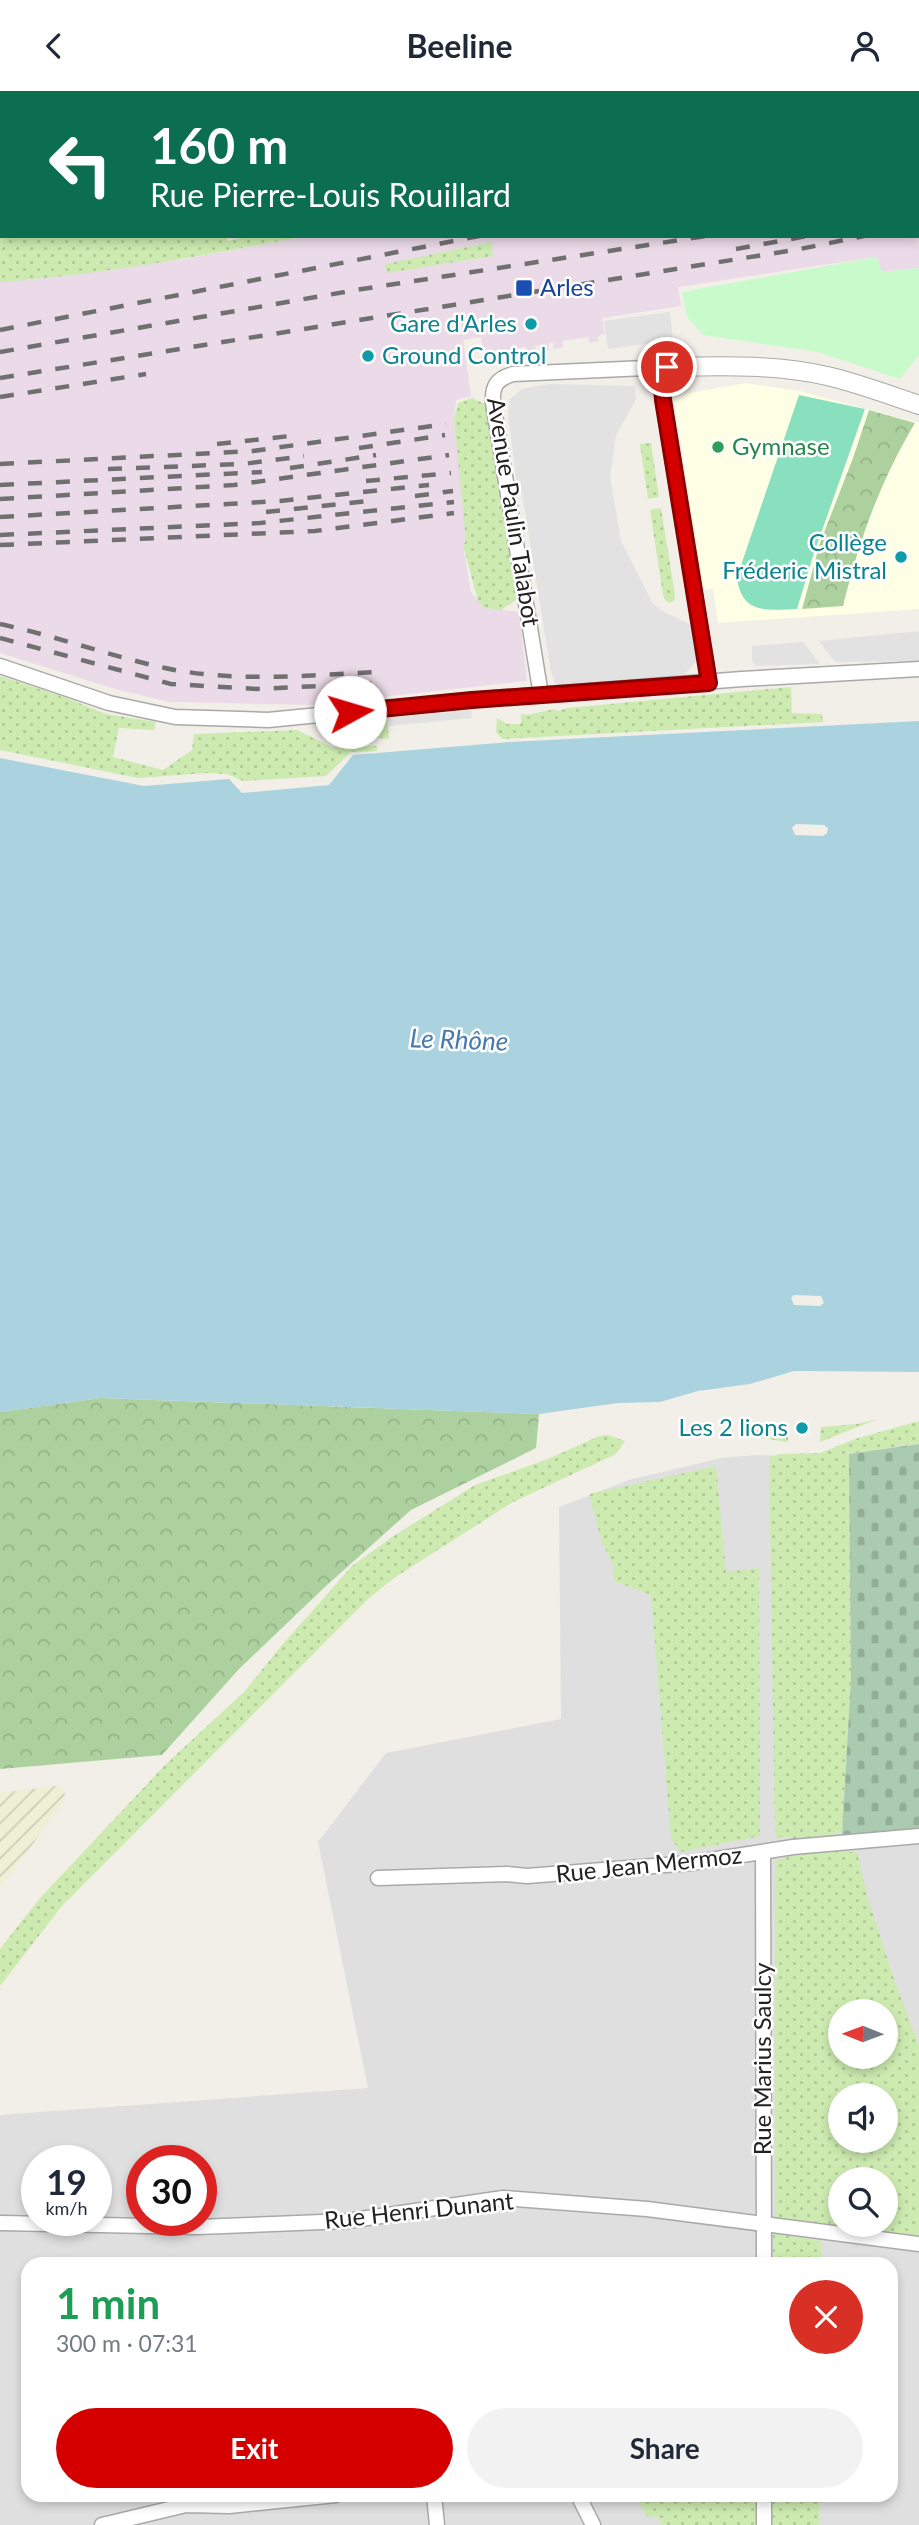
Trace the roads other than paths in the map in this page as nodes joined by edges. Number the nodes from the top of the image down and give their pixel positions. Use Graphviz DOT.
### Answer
graph roads {
  1 [pos="667,367"];
  2 [pos="919,405"];
  3 [pos="0,666"];
  4 [pos="919,669"];
  5 [pos="709,683"];
  6 [pos="541,695"];
  7 [pos="919,1836"];
  8 [pos="763,1853"];
  9 [pos="378,1878"];
  10 [pos="0,2223"];
  11 [pos="764,2225"];
  12 [pos="919,2244"];
  13 [pos="764,2257"];
  14 [pos="274,2502"];
  15 [pos="435,2502"];
  16 [pos="582,2502"];
  17 [pos="764,2502"];
  18 [pos="120,2523"];
  19 [pos="102,2525"];
  20 [pos="437,2525"];
  21 [pos="593,2525"];
  22 [pos="764,2525"];
  1 -- 2 [label="street, Avenue Paulin Talabot"];
  1 -- 5 [label="street"];
  1 -- 6 [label="street, Avenue Paulin Talabot"];
  3 -- 6 [label="street"];
  4 -- 5 [label="street"];
  5 -- 6 [label="street"];
  7 -- 8 [label="street, Rue Jean Mermoz"];
  8 -- 9 [label="street, Rue Jean Mermoz"];
  8 -- 11 [label="street, Rue Marius Saulcy"];
  10 -- 11 [label="street, Rue Henri Dunant"];
  11 -- 12 [label="street, Rue Henri Dunant"];
  11 -- 13 [label="street, Rue Marius Saulcy"];
  14 -- 18 [label="street"];
  15 -- 20 [label="street"];
  16 -- 21 [label="street"];
  17 -- 22 [label="street"];
  18 -- 19 [label="street"];
}
